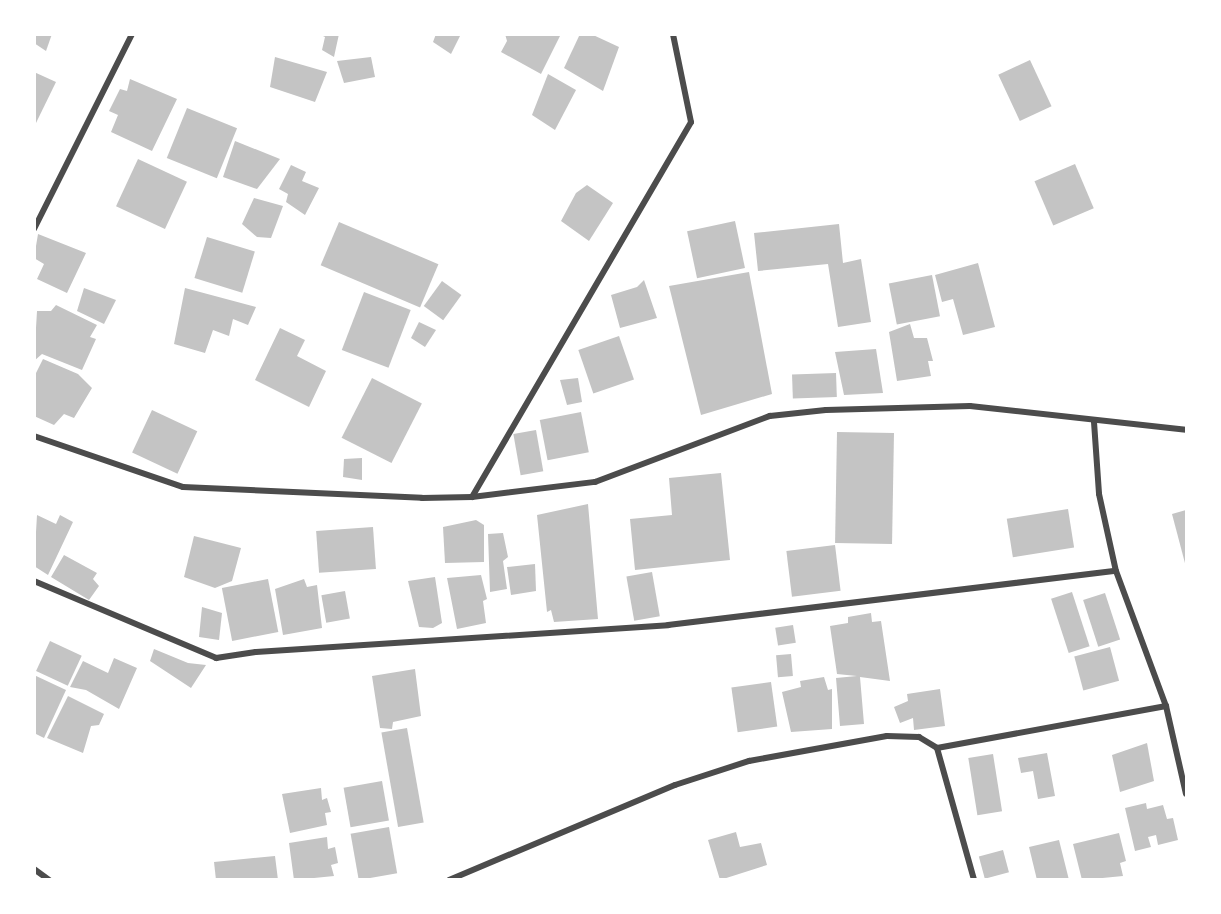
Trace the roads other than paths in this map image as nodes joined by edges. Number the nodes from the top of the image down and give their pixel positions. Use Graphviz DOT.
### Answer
graph roads {
  1 [pos="132,34"];
  2 [pos="673,34"];
  3 [pos="34,229"];
  4 [pos="1094,422"];
  5 [pos="1186,430"];
  6 [pos="34,436"];
  7 [pos="472,497"];
  8 [pos="1116,571"];
  9 [pos="34,581"];
  10 [pos="1166,706"];
  11 [pos="937,748"];
  12 [pos="1186,794"];
  13 [pos="34,869"];
  14 [pos="49,879"];
  15 [pos="449,879"];
  16 [pos="974,879"];
  1 -- 3 [label="street"];
  2 -- 7 [label="street"];
  4 -- 5 [label="street"];
  4 -- 7 [label="street"];
  4 -- 8 [label="street"];
  6 -- 7 [label="street"];
  8 -- 9 [label="street"];
  8 -- 10 [label="street"];
  10 -- 11 [label="street"];
  10 -- 12 [label="street"];
  11 -- 15 [label="street"];
  11 -- 16 [label="street"];
  13 -- 14 [label="street"];
}
